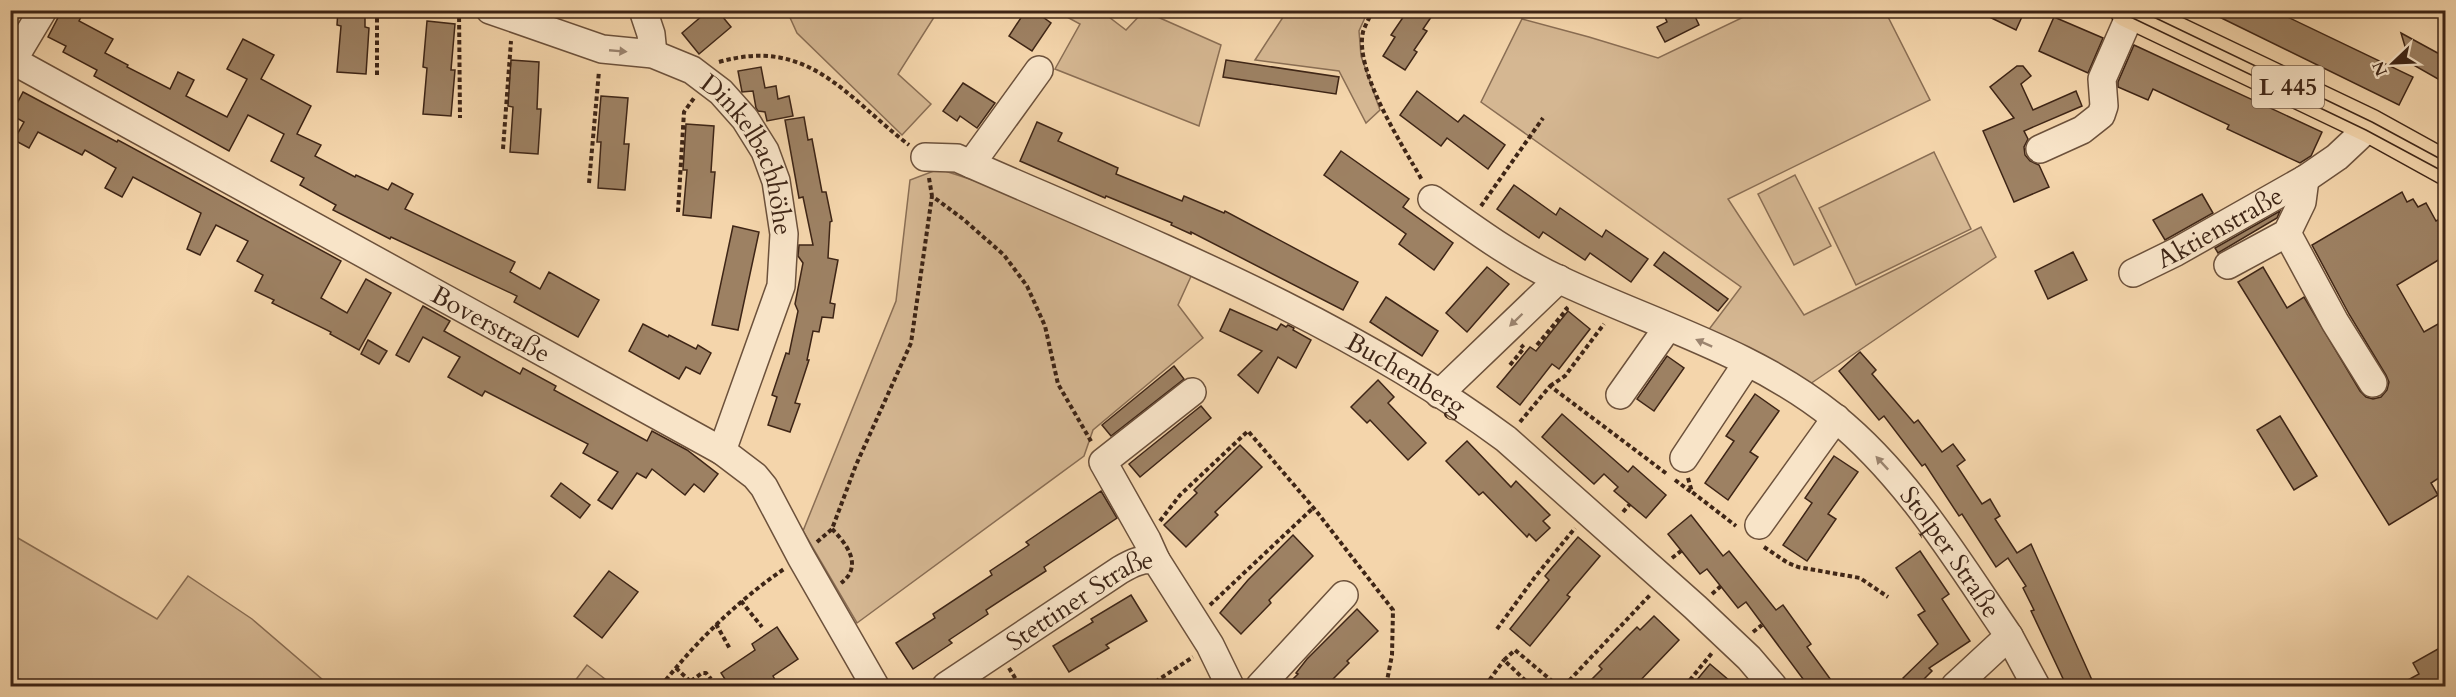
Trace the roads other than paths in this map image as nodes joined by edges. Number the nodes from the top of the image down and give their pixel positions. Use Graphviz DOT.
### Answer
graph roads {
  1 [pos="43,10"];
  2 [pos="643,10"];
  3 [pos="2129,11"];
  4 [pos="502,15"];
  5 [pos="653,54"];
  6 [pos="12,59"];
  7 [pos="1039,70"];
  8 [pos="2370,126"];
  9 [pos="2040,149"];
  10 [pos="925,157"];
  11 [pos="971,164"];
  12 [pos="2445,168"];
  13 [pos="2305,179"];
  14 [pos="1432,199"];
  15 [pos="2287,233"];
  16 [pos="2228,265"];
  17 [pos="2133,273"];
  18 [pos="1562,281"];
  19 [pos="1668,327"];
  20 [pos="1747,363"];
  21 [pos="2373,383"];
  22 [pos="1192,392"];
  23 [pos="1439,394"];
  24 [pos="1620,394"];
  25 [pos="1836,418"];
  26 [pos="722,451"];
  27 [pos="1684,458"];
  28 [pos="1759,525"];
  29 [pos="1152,550"];
  30 [pos="1344,595"];
  31 [pos="2010,636"];
  32 [pos="875,687"];
  33 [pos="946,687"];
  34 [pos="1230,687"];
  35 [pos="1260,687"];
  36 [pos="1773,687"];
  37 [pos="1955,687"];
  38 [pos="2036,687"];
  1 -- 6 [label="street"];
  2 -- 5 [label="street"];
  3 -- 8 [label="main road, L 445"];
  3 -- 9 [label="street"];
  4 -- 5 [label="street, Dinkelbachhöhe, one-way"];
  5 -- 26 [label="street, Dinkelbachhöhe"];
  6 -- 26 [label="street, Boverstraße"];
  7 -- 11 [label="street"];
  8 -- 12 [label="main road, L 445"];
  8 -- 13 [label="street, Aktienstraße"];
  10 -- 11 [label="street, Buchenberg"];
  11 -- 23 [label="street, Buchenberg"];
  13 -- 15 [label="street, Aktienstraße"];
  13 -- 17 [label="street, Aktienstraße"];
  14 -- 18 [label="street, Stolper Straße"];
  15 -- 16 [label="street, Aktienstraße"];
  15 -- 21 [label="street"];
  18 -- 19 [label="street, Stolper Straße"];
  18 -- 23 [label="street, one-way"];
  20 -- 19 [label="street, Stolper Straße, one-way"];
  19 -- 24 [label="street"];
  20 -- 25 [label="street, Stolper Straße"];
  20 -- 27 [label="street"];
  22 -- 29 [label="street"];
  23 -- 36 [label="street, Buchenberg"];
  25 -- 28 [label="street"];
  31 -- 25 [label="street, Stolper Straße, one-way"];
  26 -- 32 [label="street, Boverstraße"];
  29 -- 33 [label="street, Stettiner Straße"];
  29 -- 34 [label="street, Stettiner Straße"];
  30 -- 35 [label="street"];
  31 -- 37 [label="street, Stolper Straße"];
  31 -- 38 [label="street"];
}
